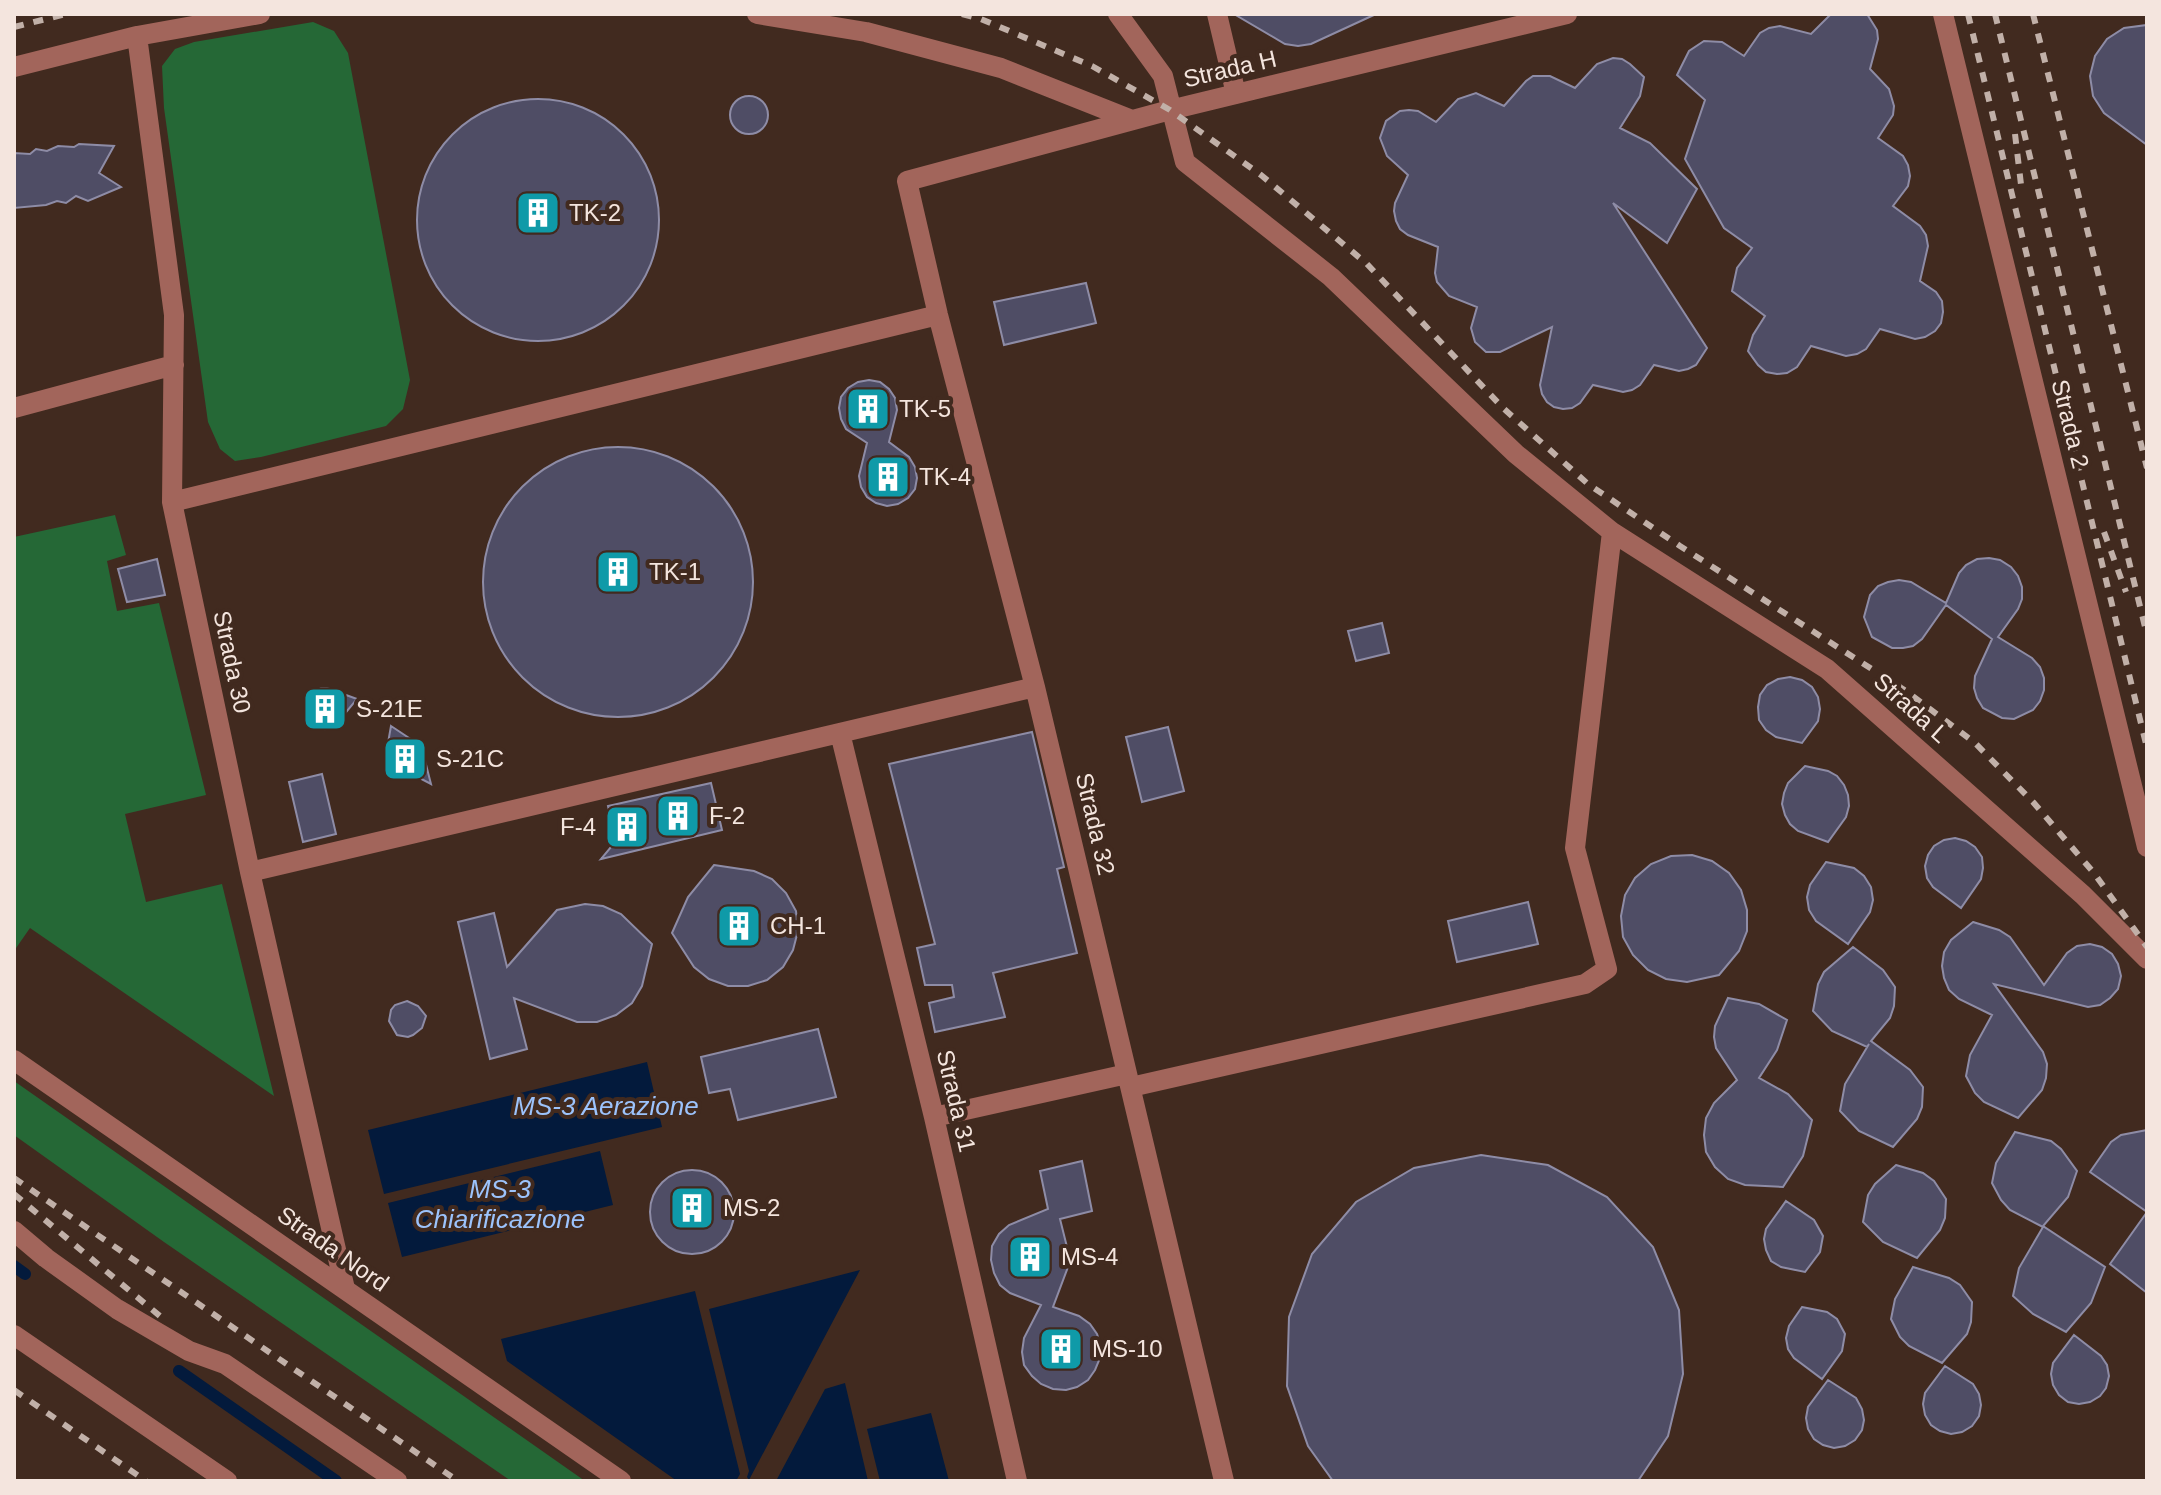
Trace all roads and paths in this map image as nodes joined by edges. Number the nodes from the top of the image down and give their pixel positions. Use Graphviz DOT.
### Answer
graph roads {
  1 [pos="260,14"];
  2 [pos="757,14"];
  3 [pos="1118,14"];
  4 [pos="1217,14"];
  5 [pos="1567,14"];
  6 [pos="1943,14"];
  7 [pos="137,36"];
  8 [pos="14,67"];
  9 [pos="1236,94"];
  10 [pos="1170,110"];
  11 [pos="1132,120"];
  12 [pos="907,181"];
  13 [pos="938,315"];
  14 [pos="174,365"];
  15 [pos="14,408"];
  16 [pos="172,502"];
  17 [pos="1612,532"];
  18 [pos="1035,687"];
  19 [pos="840,733"];
  20 [pos="2147,847"];
  21 [pos="250,872"];
  22 [pos="2147,959"];
  23 [pos="14,1060"];
  24 [pos="1129,1081"];
  25 [pos="934,1117"];
  26 [pos="14,1231"];
  27 [pos="345,1289"];
  28 [pos="14,1335"];
  29 [pos="227,1481"];
  30 [pos="397,1481"];
  31 [pos="621,1481"];
  32 [pos="1017,1481"];
  33 [pos="1224,1481"];
  1 -- 7 [label="lane"];
  2 -- 11 [label="lane"];
  3 -- 10 [label="lane, Strada L"];
  4 -- 9 [label="lane"];
  5 -- 9 [label="lane, Strada H"];
  6 -- 20 [label="lane, Strada 2"];
  7 -- 8 [label="lane"];
  7 -- 14 [label="lane, Strada 30"];
  9 -- 10 [label="lane, Strada H"];
  10 -- 11 [label="lane, Strada H"];
  10 -- 17 [label="lane, Strada L"];
  11 -- 12 [label="lane, Strada H"];
  12 -- 13 [label="lane, Strada 32"];
  13 -- 16 [label="lane"];
  13 -- 18 [label="lane, Strada 32"];
  14 -- 15 [label="lane"];
  14 -- 16 [label="lane, Strada 30"];
  16 -- 21 [label="lane, Strada 30"];
  17 -- 22 [label="lane, Strada L"];
  17 -- 24 [label="lane"];
  18 -- 19 [label="lane"];
  18 -- 24 [label="lane, Strada 32"];
  19 -- 21 [label="lane"];
  19 -- 25 [label="lane, Strada 31"];
  21 -- 27 [label="lane, Strada 30"];
  23 -- 27 [label="lane, Strada Nord"];
  24 -- 25 [label="lane"];
  24 -- 33 [label="lane, Strada 32"];
  25 -- 32 [label="lane, Strada 31"];
  26 -- 30 [label="lane"];
  27 -- 31 [label="lane, Strada Nord"];
  28 -- 29 [label="lane"];
}
